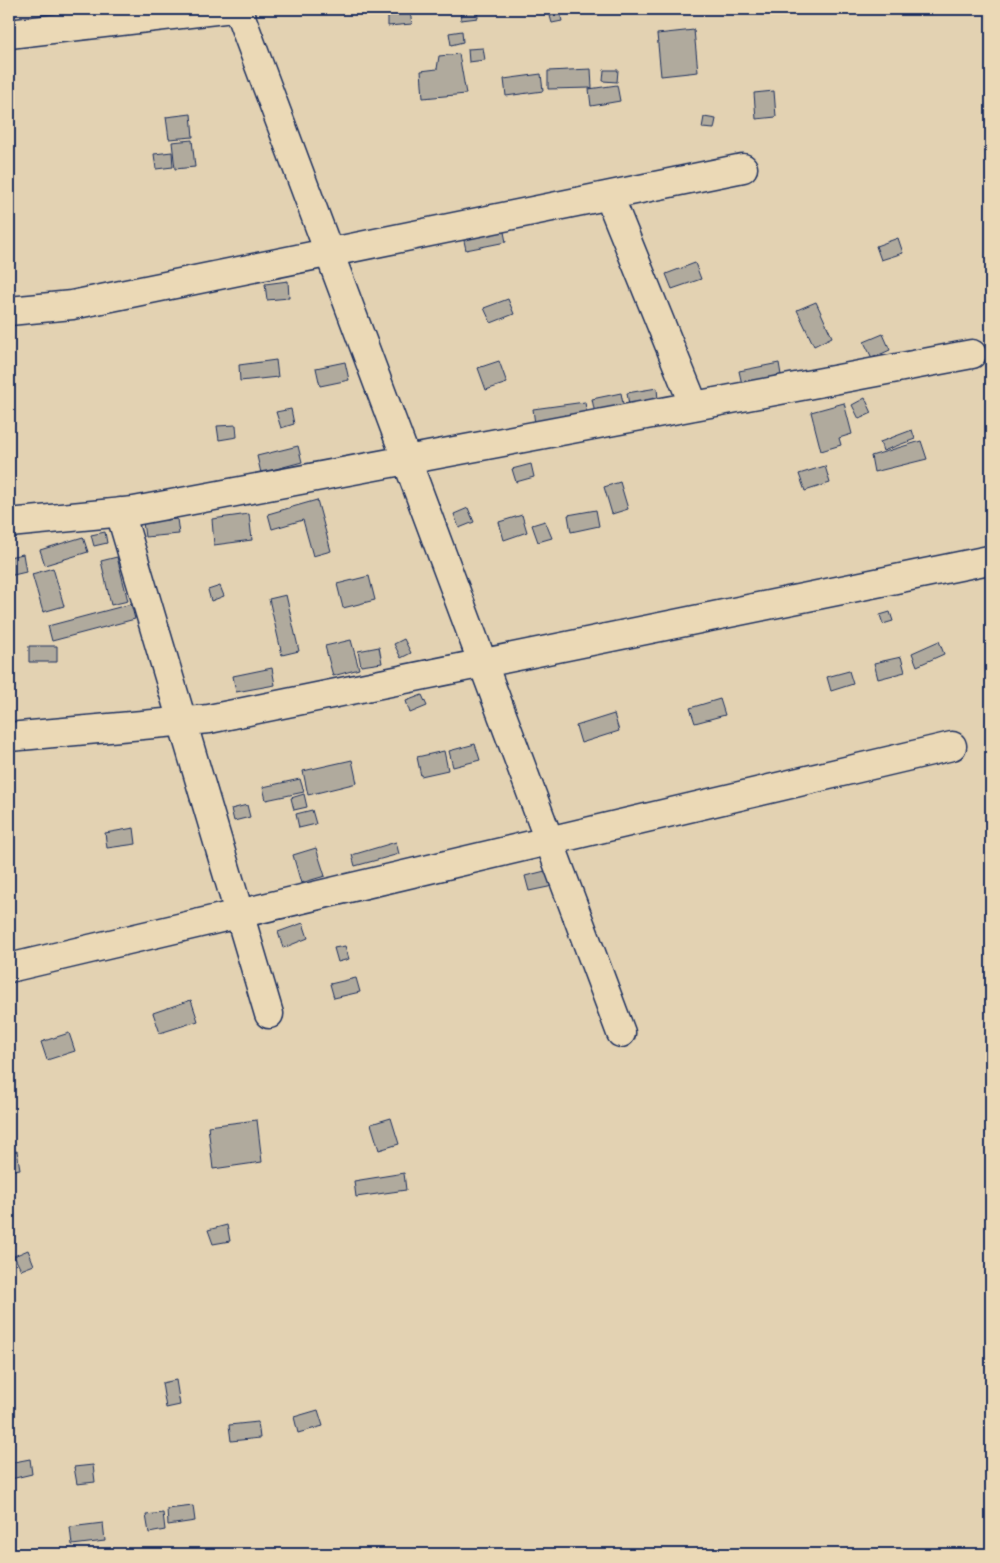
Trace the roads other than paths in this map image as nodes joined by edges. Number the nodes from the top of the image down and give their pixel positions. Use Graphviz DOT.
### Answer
graph roads {
  1 [pos="224,9"];
  2 [pos="238,9"];
  3 [pos="9,34"];
  4 [pos="743,168"];
  5 [pos="609,196"];
  6 [pos="330,253"];
  7 [pos="9,311"];
  8 [pos="972,354"];
  9 [pos="694,406"];
  10 [pos="406,460"];
  11 [pos="120,512"];
  12 [pos="9,523"];
  13 [pos="989,560"];
  14 [pos="482,663"];
  15 [pos="182,721"];
  16 [pos="9,736"];
  17 [pos="952,746"];
  18 [pos="549,841"];
  19 [pos="239,914"];
  20 [pos="9,968"];
  21 [pos="269,1014"];
  22 [pos="621,1033"];
  1 -- 3 [label="street"];
  2 -- 6 [label="street"];
  4 -- 5 [label="street"];
  5 -- 6 [label="street"];
  5 -- 9 [label="street"];
  6 -- 7 [label="street"];
  6 -- 10 [label="street"];
  8 -- 9 [label="street"];
  9 -- 10 [label="street"];
  10 -- 11 [label="street"];
  10 -- 14 [label="street"];
  11 -- 12 [label="street"];
  11 -- 15 [label="street"];
  13 -- 14 [label="street"];
  14 -- 15 [label="street"];
  14 -- 18 [label="street"];
  15 -- 16 [label="street"];
  15 -- 19 [label="street"];
  17 -- 18 [label="street"];
  18 -- 19 [label="street"];
  18 -- 22 [label="street"];
  19 -- 20 [label="street"];
  19 -- 21 [label="street"];
}
